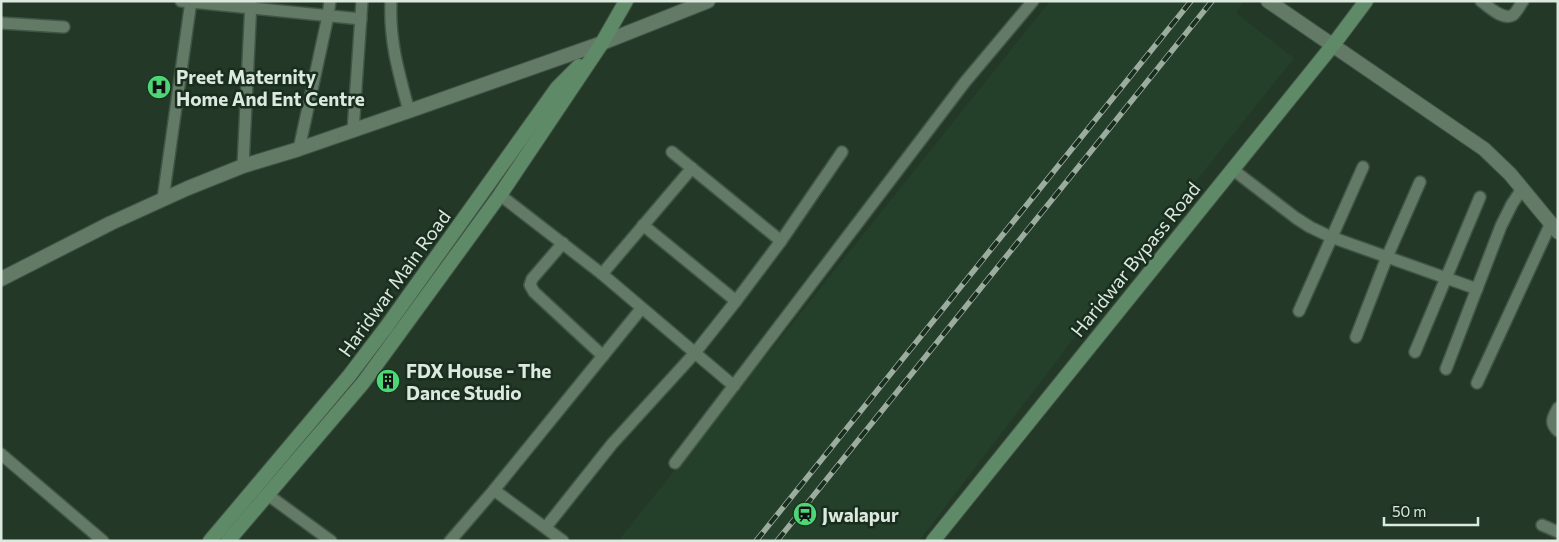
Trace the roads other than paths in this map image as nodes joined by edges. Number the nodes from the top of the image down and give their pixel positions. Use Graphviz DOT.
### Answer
graph roads {
  1 [pos="330,1"];
  2 [pos="362,1"];
  3 [pos="391,1"];
  4 [pos="626,1"];
  5 [pos="708,1"];
  6 [pos="1033,1"];
  7 [pos="1268,1"];
  8 [pos="1366,1"];
  9 [pos="1481,1"];
  10 [pos="1523,1"];
  11 [pos="187,2"];
  12 [pos="250,5"];
  13 [pos="328,16"];
  14 [pos="361,19"];
  15 [pos="1,22"];
  16 [pos="64,27"];
  17 [pos="602,43"];
  18 [pos="1332,45"];
  19 [pos="409,111"];
  20 [pos="353,131"];
  21 [pos="299,149"];
  22 [pos="672,152"];
  23 [pos="842,152"];
  24 [pos="243,166"];
  25 [pos="692,168"];
  26 [pos="1363,168"];
  27 [pos="1232,169"];
  28 [pos="1420,182"];
  29 [pos="1522,189"];
  30 [pos="500,195"];
  31 [pos="1480,197"];
  32 [pos="163,199"];
  33 [pos="643,225"];
  34 [pos="1554,228"];
  35 [pos="1331,237"];
  36 [pos="781,242"];
  37 [pos="562,244"];
  38 [pos="1387,257"];
  39 [pos="602,274"];
  40 [pos="1447,278"];
  41 [pos="1,279"];
  42 [pos="1477,289"];
  43 [pos="736,300"];
  44 [pos="641,309"];
  45 [pos="1299,310"];
  46 [pos="1356,337"];
  47 [pos="1415,352"];
  48 [pos="694,354"];
  49 [pos="603,356"];
  50 [pos="1446,369"];
  51 [pos="1477,384"];
  52 [pos="734,386"];
  53 [pos="1558,408"];
  54 [pos="1558,431"];
  55 [pos="1,454"];
  56 [pos="675,463"];
  57 [pos="494,490"];
  58 [pos="268,495"];
  59 [pos="1542,525"];
  60 [pos="546,527"];
  61 [pos="1558,532"];
  62 [pos="103,541"];
  63 [pos="210,541"];
  64 [pos="228,541"];
  65 [pos="330,541"];
  66 [pos="450,541"];
  67 [pos="563,541"];
  68 [pos="933,541"];
  1 -- 13 [label="street"];
  2 -- 14 [label="street"];
  3 -- 19 [label="street"];
  4 -- 17 [label="main road, Haridwar Main Road"];
  5 -- 17 [label="street"];
  6 -- 52 [label="street"];
  7 -- 18 [label="street"];
  8 -- 18 [label="main road, Haridwar Bypass Road"];
  9 -- 10 [label="street"];
  11 -- 12 [label="street"];
  11 -- 32 [label="street"];
  12 -- 13 [label="street"];
  12 -- 24 [label="street"];
  13 -- 14 [label="street"];
  13 -- 21 [label="street"];
  14 -- 20 [label="street"];
  15 -- 16 [label="street"];
  17 -- 19 [label="street"];
  17 -- 30 [label="main road, Haridwar Main Road"];
  17 -- 63 [label="main road, Haridwar Main Road"];
  18 -- 27 [label="main road, Haridwar Bypass Road"];
  18 -- 29 [label="street"];
  19 -- 20 [label="street"];
  20 -- 21 [label="street"];
  21 -- 24 [label="street"];
  22 -- 25 [label="street"];
  23 -- 36 [label="street"];
  24 -- 32 [label="street"];
  25 -- 33 [label="street"];
  25 -- 36 [label="street"];
  26 -- 35 [label="street"];
  27 -- 35 [label="street"];
  27 -- 68 [label="main road, Haridwar Bypass Road"];
  28 -- 38 [label="street"];
  29 -- 34 [label="street"];
  29 -- 42 [label="street"];
  30 -- 37 [label="street"];
  30 -- 58 [label="main road, Haridwar Main Road"];
  31 -- 40 [label="street"];
  32 -- 41 [label="street"];
  33 -- 39 [label="street"];
  33 -- 43 [label="street"];
  34 -- 51 [label="street"];
  35 -- 38 [label="street"];
  35 -- 45 [label="street"];
  36 -- 43 [label="street"];
  37 -- 39 [label="street"];
  37 -- 49 [label="street"];
  38 -- 40 [label="street"];
  38 -- 46 [label="street"];
  39 -- 44 [label="street"];
  40 -- 42 [label="street"];
  40 -- 47 [label="street"];
  42 -- 50 [label="street"];
  43 -- 48 [label="street"];
  44 -- 48 [label="street"];
  44 -- 49 [label="street"];
  48 -- 52 [label="street"];
  48 -- 60 [label="street"];
  49 -- 57 [label="street"];
  52 -- 56 [label="street"];
  53 -- 54 [label="street"];
  55 -- 62 [label="street"];
  57 -- 60 [label="street"];
  57 -- 66 [label="street"];
  58 -- 64 [label="main road, Haridwar Main Road"];
  58 -- 65 [label="street"];
  59 -- 61 [label="street"];
  60 -- 67 [label="street"];
}
